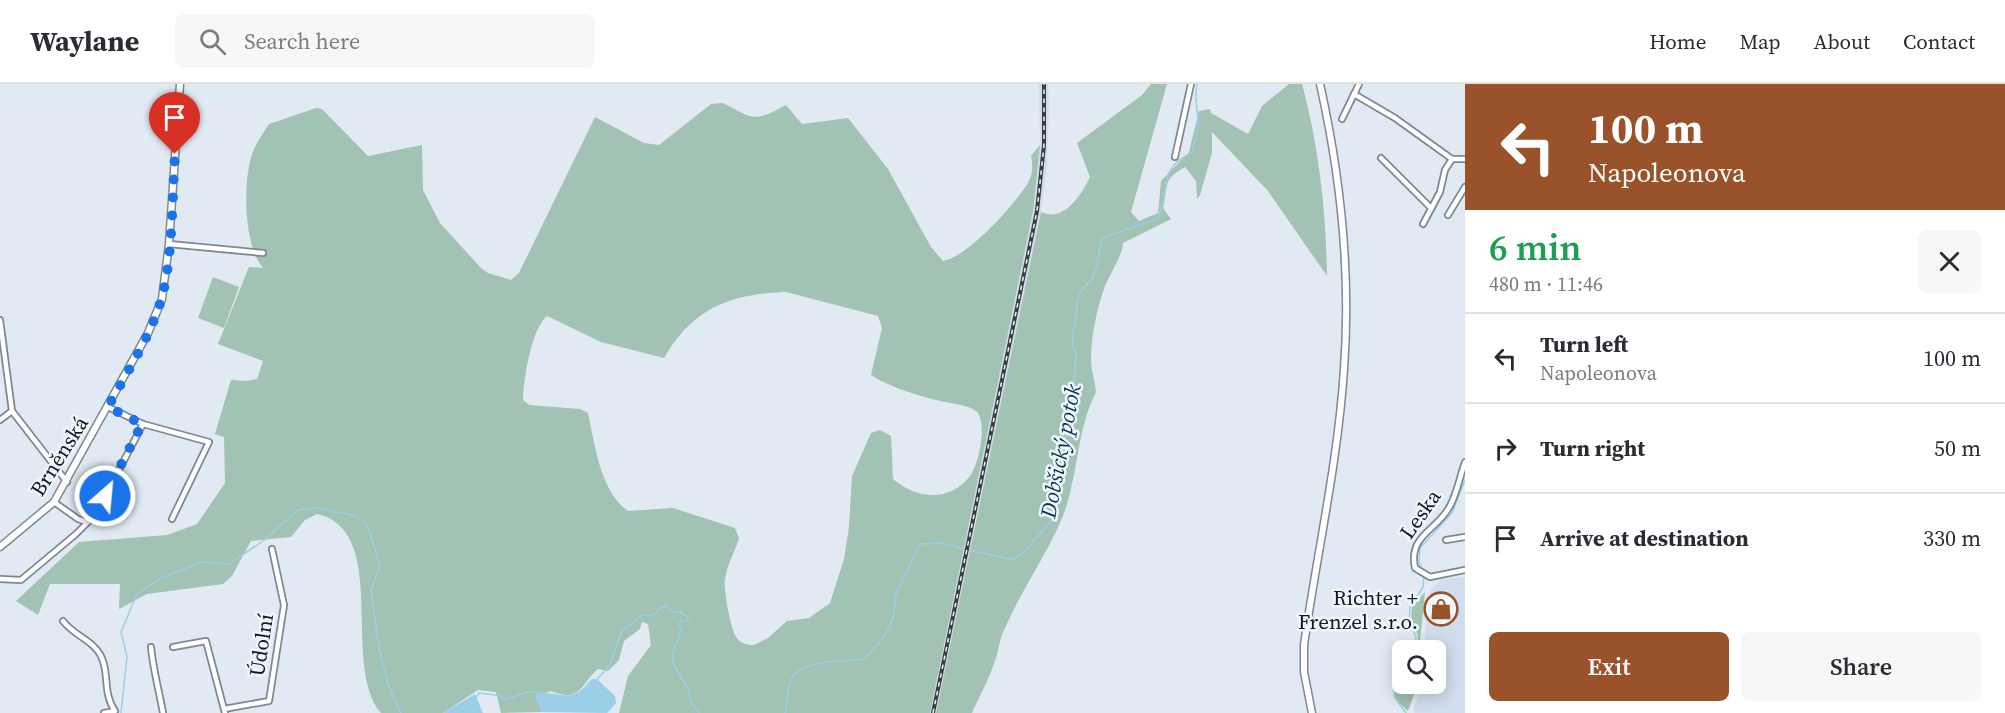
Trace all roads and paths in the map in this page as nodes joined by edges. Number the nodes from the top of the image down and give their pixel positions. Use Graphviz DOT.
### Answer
graph roads {
  1 [pos="180,84"];
  2 [pos="1191,84"];
  3 [pos="1320,84"];
  4 [pos="1359,84"];
  5 [pos="1354,94"];
  6 [pos="1342,119"];
  7 [pos="1175,157"];
  8 [pos="1381,158"];
  9 [pos="1452,159"];
  10 [pos="1465,159"];
  11 [pos="1465,187"];
  12 [pos="1431,208"];
  13 [pos="1448,215"];
  14 [pos="1423,224"];
  15 [pos="169,244"];
  16 [pos="263,253"];
  17 [pos="0,320"];
  18 [pos="2,345"];
  19 [pos="110,404"];
  20 [pos="12,411"];
  21 [pos="0,420"];
  22 [pos="142,424"];
  23 [pos="1465,462"];
  24 [pos="67,482"];
  25 [pos="54,502"];
  26 [pos="172,519"];
  27 [pos="87,522"];
  28 [pos="1465,537"];
  29 [pos="1446,540"];
  30 [pos="0,547"];
  31 [pos="272,549"];
  32 [pos="1465,570"];
  33 [pos="0,579"];
  34 [pos="63,621"];
  35 [pos="151,647"];
  36 [pos="172,647"];
  37 [pos="225,711"];
  38 [pos="116,712"];
  39 [pos="104,713"];
  40 [pos="163,713"];
  41 [pos="1312,713"];
  1 -- 15 [label="main road, Brněnská"];
  2 -- 7 [label="street"];
  3 -- 41 [label="main road"];
  4 -- 5 [label="street"];
  5 -- 6 [label="street"];
  5 -- 9 [label="street"];
  8 -- 12 [label="street"];
  9 -- 10 [label="street"];
  9 -- 12 [label="street"];
  11 -- 13 [label="street"];
  12 -- 14 [label="street"];
  15 -- 16 [label="street"];
  15 -- 19 [label="main road, Brněnská"];
  17 -- 18 [label="street"];
  18 -- 20 [label="street"];
  19 -- 22 [label="street"];
  19 -- 24 [label="main road, Brněnská"];
  20 -- 21 [label="street"];
  20 -- 24 [label="street"];
  22 -- 26 [label="street"];
  22 -- 27 [label="street"];
  23 -- 32 [label="street, Leska"];
  24 -- 25 [label="main road, Brněnská"];
  25 -- 27 [label="street"];
  25 -- 30 [label="main road, Brněnská"];
  27 -- 33 [label="street"];
  28 -- 29 [label="street"];
  31 -- 37 [label="street, Údolní"];
  34 -- 38 [label="street"];
  35 -- 40 [label="street"];
  36 -- 37 [label="street"];
  38 -- 39 [label="street"];
}
